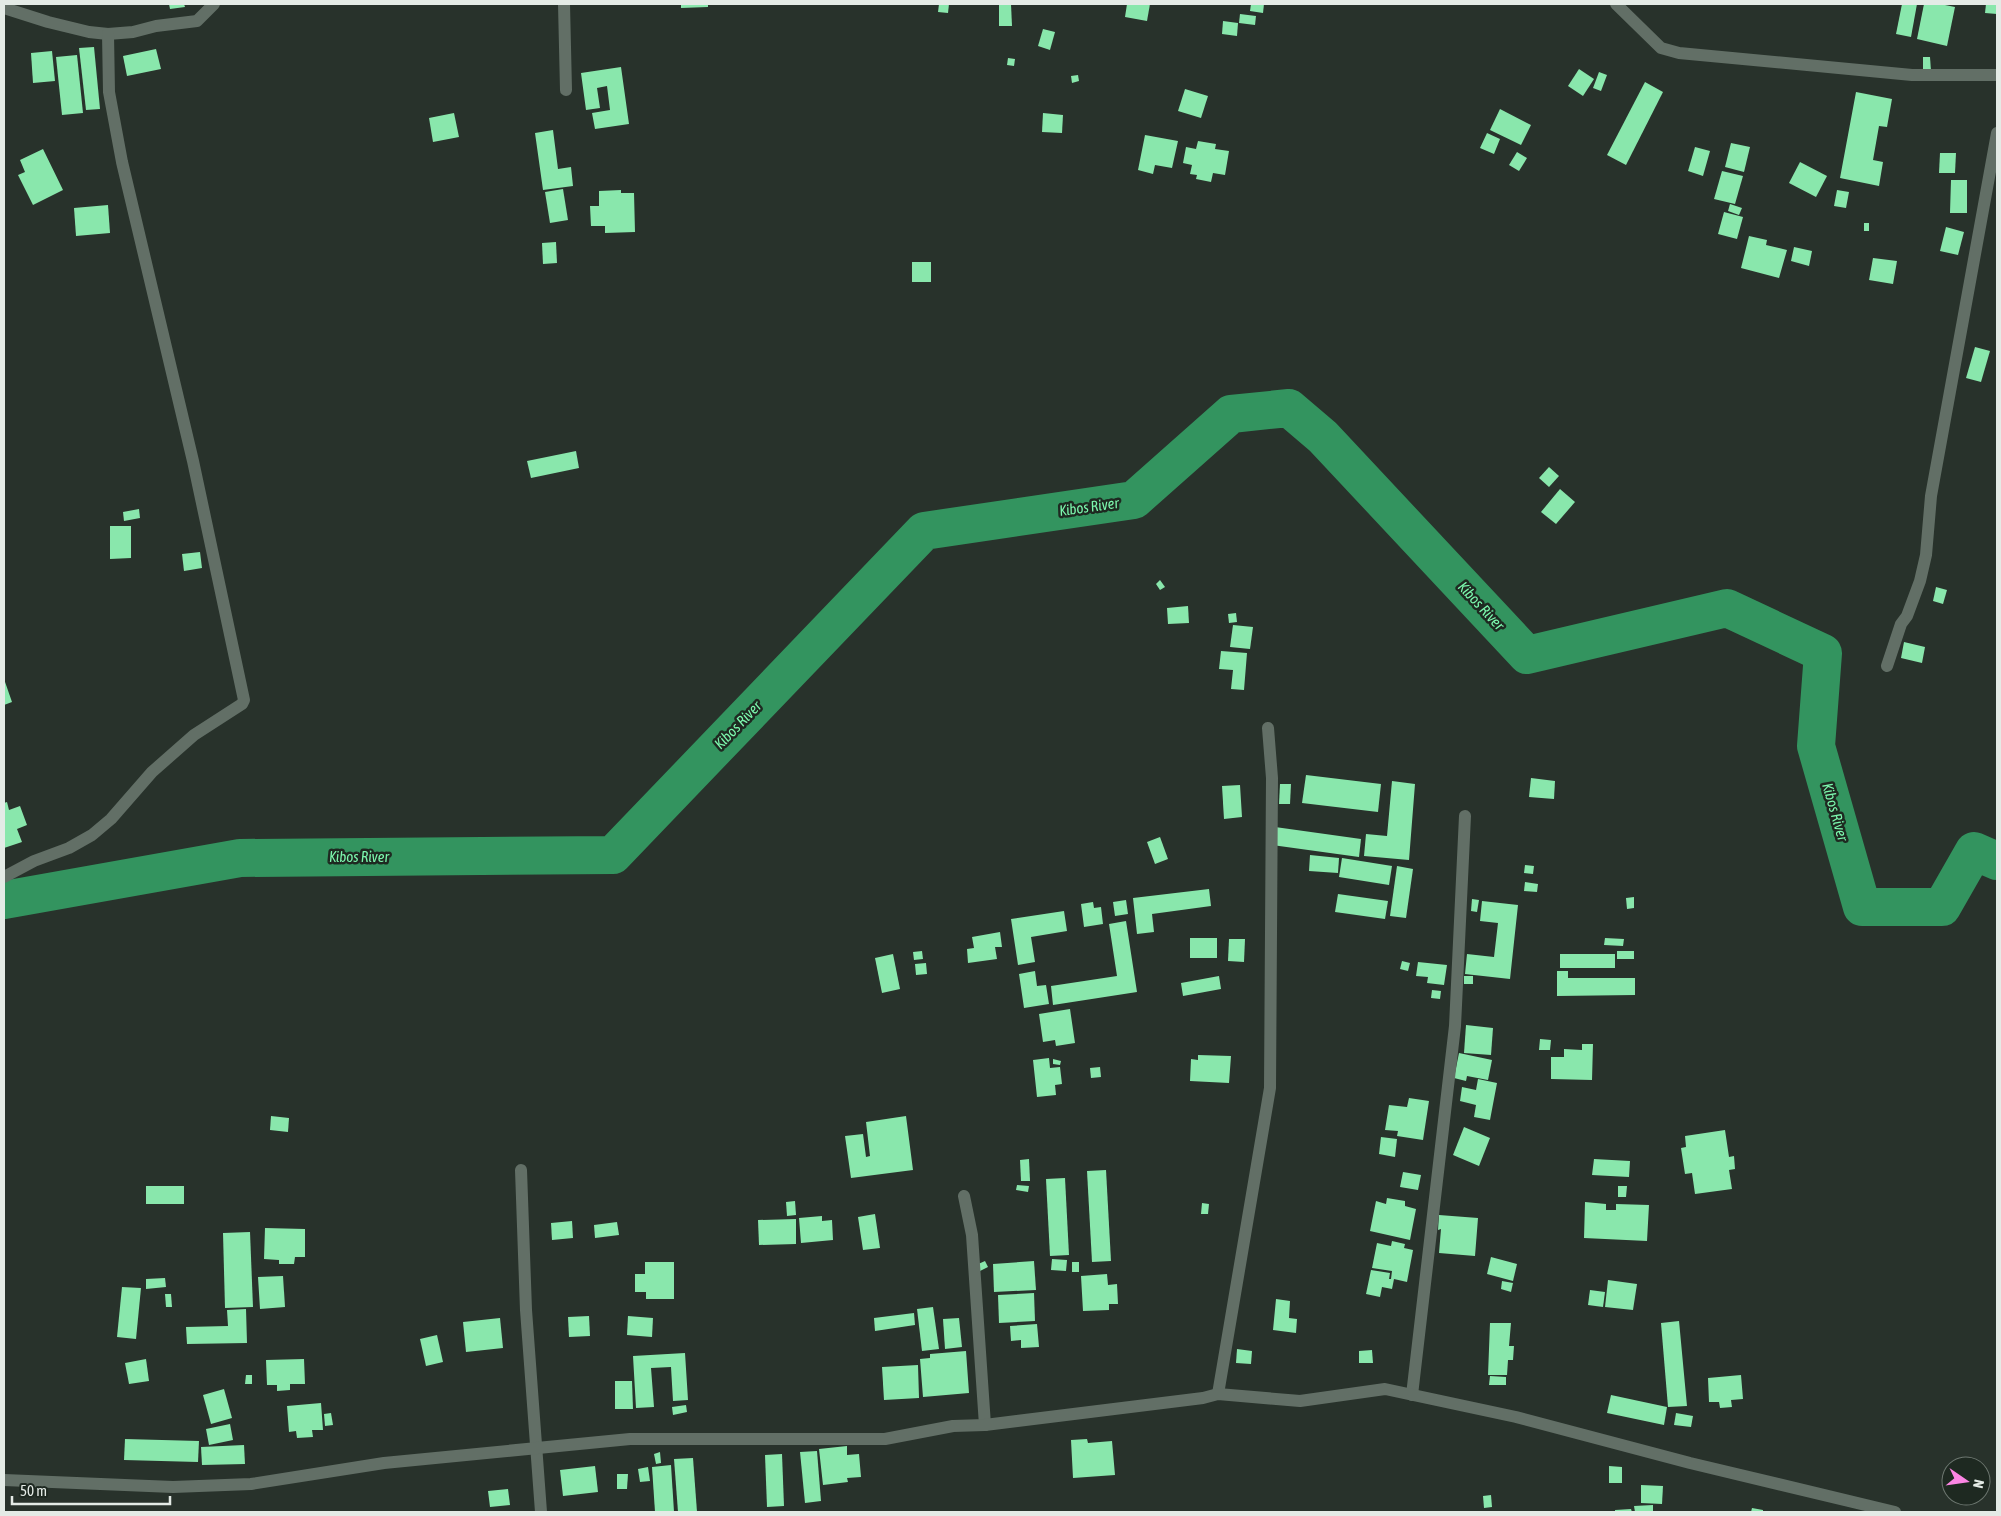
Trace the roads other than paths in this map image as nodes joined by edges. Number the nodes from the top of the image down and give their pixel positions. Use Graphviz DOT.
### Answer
graph roads {
  1 [pos="214,4"];
  2 [pos="564,4"];
  3 [pos="1616,4"];
  4 [pos="4,8"];
  5 [pos="108,34"];
  6 [pos="1997,75"];
  7 [pos="566,90"];
  8 [pos="1997,133"];
  9 [pos="1887,666"];
  10 [pos="1268,728"];
  11 [pos="1466,816"];
  12 [pos="4,877"];
  13 [pos="521,1170"];
  14 [pos="964,1196"];
  15 [pos="1218,1394"];
  16 [pos="1412,1395"];
  17 [pos="985,1425"];
  18 [pos="537,1448"];
  19 [pos="4,1480"];
  20 [pos="541,1512"];
  21 [pos="1894,1512"];
  1 -- 5 [label="street"];
  2 -- 7 [label="street"];
  3 -- 6 [label="street"];
  4 -- 5 [label="street"];
  5 -- 12 [label="street"];
  8 -- 9 [label="street"];
  10 -- 15 [label="street"];
  11 -- 16 [label="street"];
  13 -- 18 [label="street"];
  14 -- 17 [label="street"];
  15 -- 16 [label="street"];
  15 -- 17 [label="street"];
  16 -- 21 [label="street"];
  17 -- 18 [label="street"];
  18 -- 19 [label="street"];
  18 -- 20 [label="street"];
}
